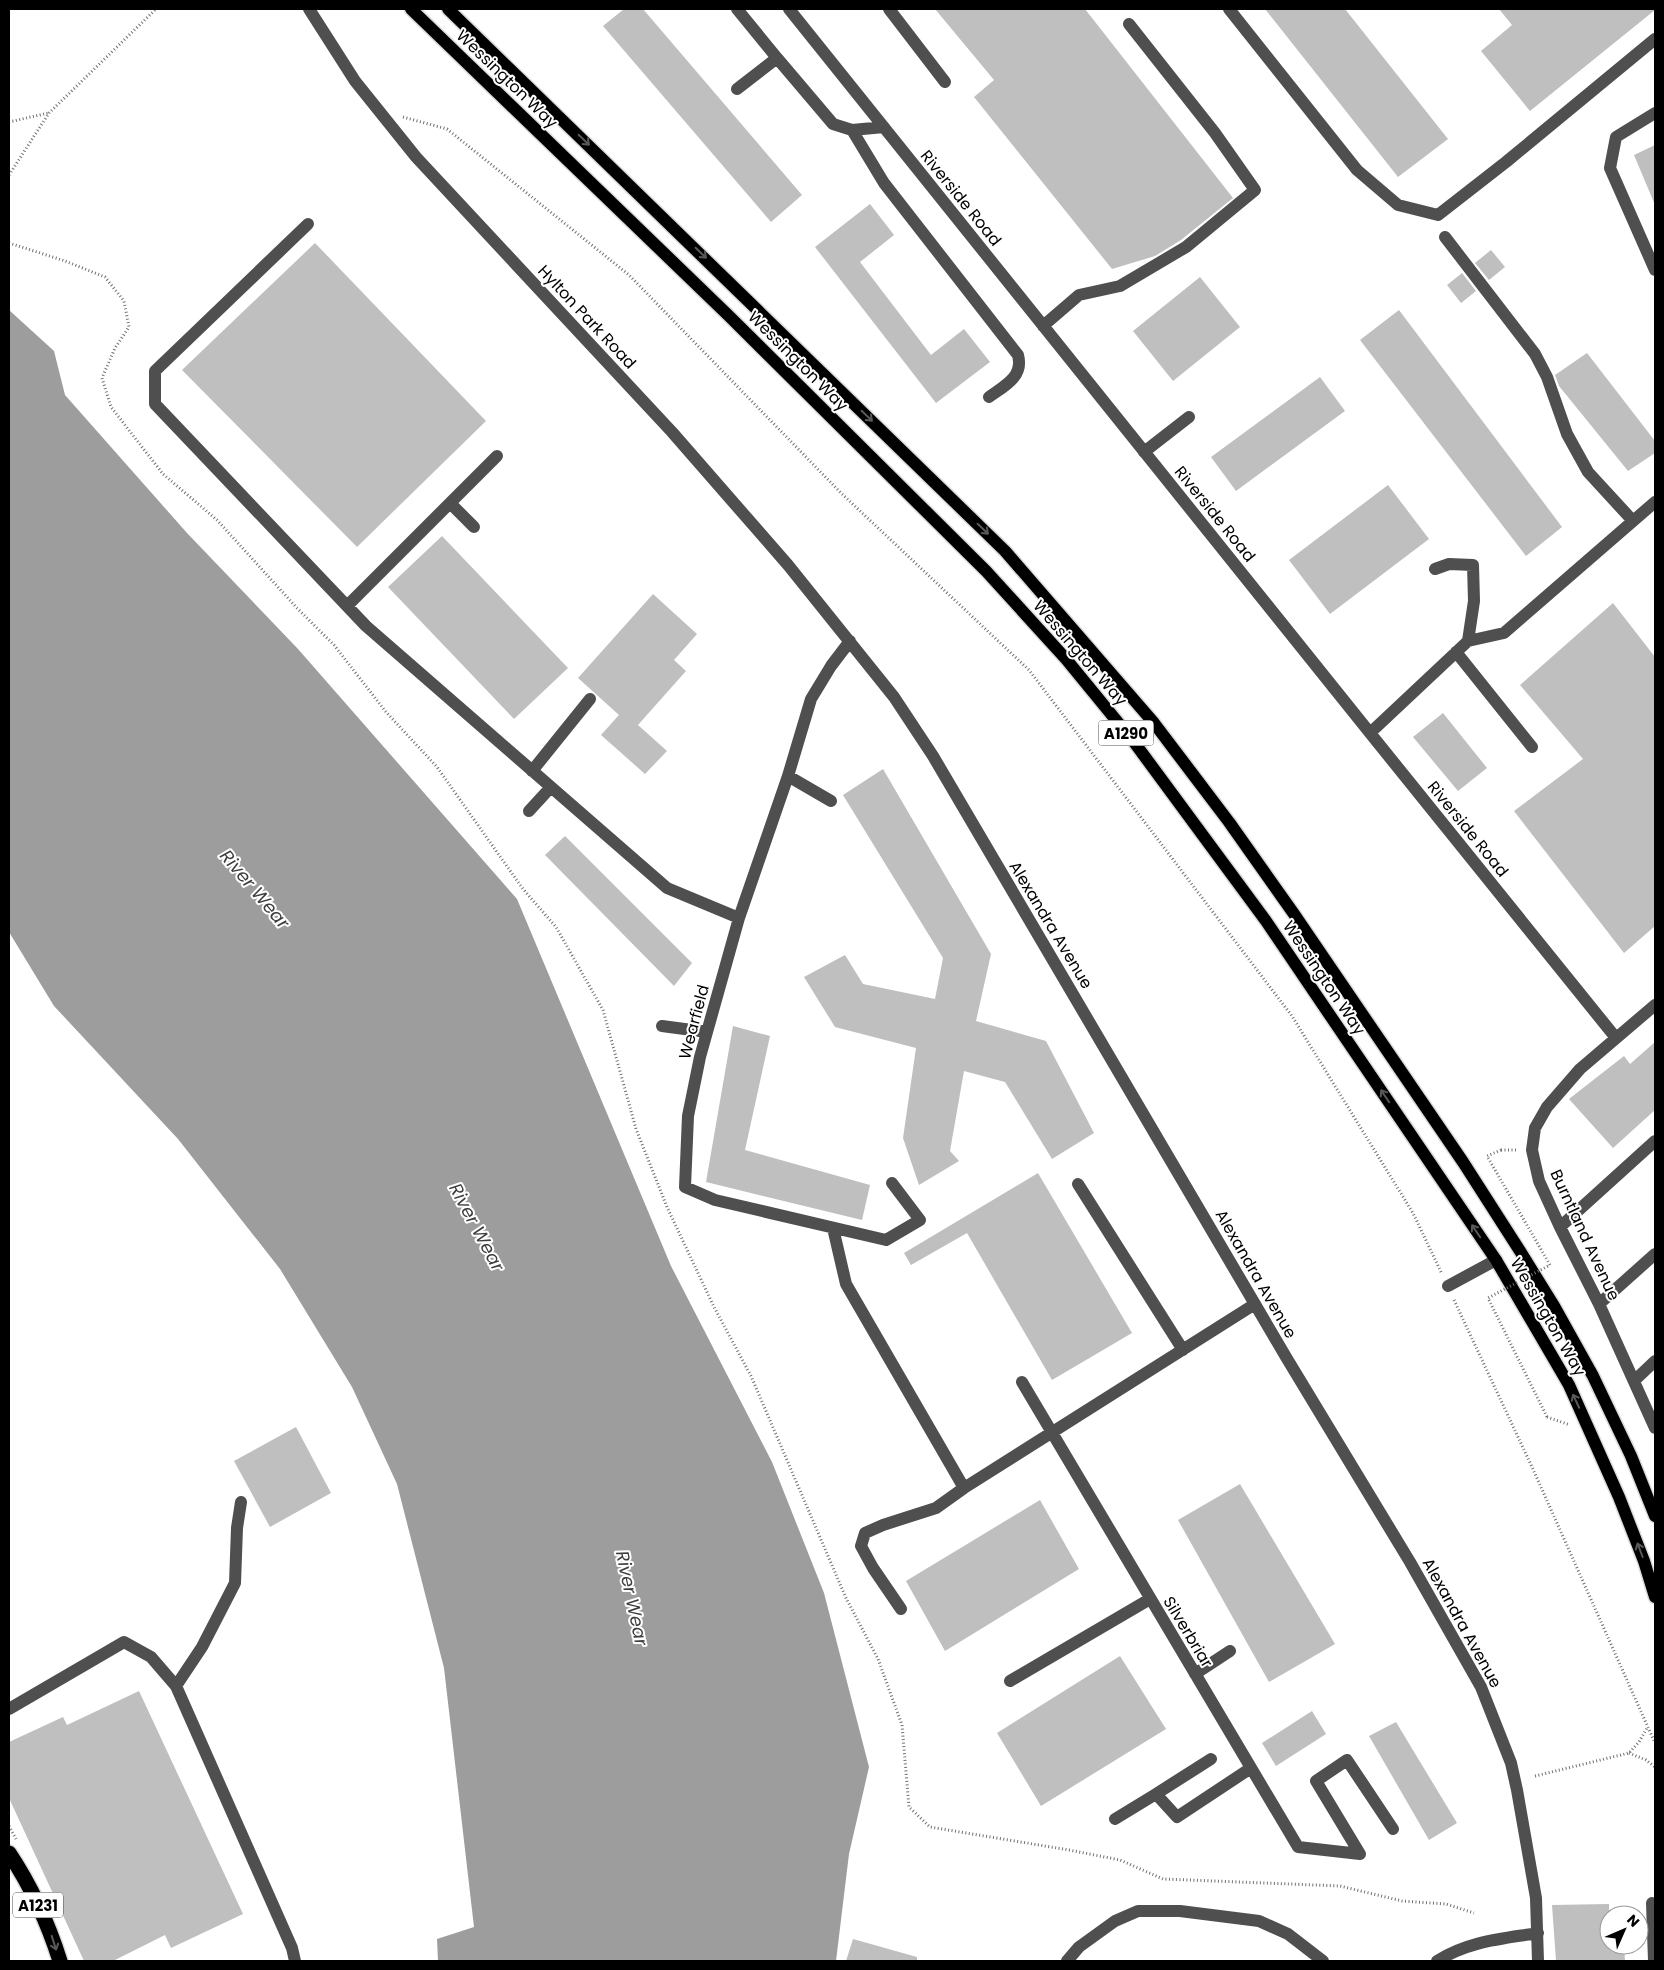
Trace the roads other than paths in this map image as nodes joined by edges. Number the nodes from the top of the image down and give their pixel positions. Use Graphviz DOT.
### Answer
graph roads {
  1 [pos="309,9"];
  2 [pos="411,9"];
  3 [pos="448,9"];
  4 [pos="737,9"];
  5 [pos="789,9"];
  6 [pos="889,9"];
  7 [pos="1229,9"];
  8 [pos="1129,24"];
  9 [pos="1655,40"];
  10 [pos="777,58"];
  11 [pos="945,82"];
  12 [pos="737,89"];
  13 [pos="1655,113"];
  14 [pos="884,127"];
  15 [pos="852,130"];
  16 [pos="308,224"];
  17 [pos="1444,237"];
  18 [pos="1655,270"];
  19 [pos="1043,326"];
  20 [pos="989,397"];
  21 [pos="1189,417"];
  22 [pos="1144,452"];
  23 [pos="497,456"];
  24 [pos="1655,502"];
  25 [pos="450,503"];
  26 [pos="1632,521"];
  27 [pos="474,528"];
  28 [pos="1435,569"];
  29 [pos="347,606"];
  30 [pos="850,641"];
  31 [pos="1468,641"];
  32 [pos="1456,652"];
  33 [pos="590,699"];
  34 [pos="1370,733"];
  35 [pos="1532,747"];
  36 [pos="532,770"];
  37 [pos="788,776"];
  38 [pos="551,787"];
  39 [pos="831,801"];
  40 [pos="529,810"];
  41 [pos="739,918"];
  42 [pos="1655,1005"];
  43 [pos="662,1026"];
  44 [pos="707,1032"];
  45 [pos="1616,1038"];
  46 [pos="1655,1141"];
  47 [pos="892,1183"];
  48 [pos="1078,1184"];
  49 [pos="1560,1227"];
  50 [pos="833,1228"];
  51 [pos="1655,1254"];
  52 [pos="1496,1260"];
  53 [pos="1448,1286"];
  54 [pos="1255,1304"];
  55 [pos="1600,1304"];
  56 [pos="1183,1350"];
  57 [pos="1655,1361"];
  58 [pos="1635,1380"];
  59 [pos="1022,1382"];
  60 [pos="1655,1428"];
  61 [pos="1052,1433"];
  62 [pos="964,1488"];
  63 [pos="241,1502"];
  64 [pos="1655,1516"];
  65 [pos="1655,1597"];
  66 [pos="1150,1599"];
  67 [pos="901,1609"];
  68 [pos="1230,1650"];
  69 [pos="1195,1674"];
  70 [pos="1010,1681"];
  71 [pos="176,1686"];
  72 [pos="9,1709"];
  73 [pos="1212,1759"];
  74 [pos="1251,1768"];
  75 [pos="1156,1794"];
  76 [pos="1115,1819"];
  77 [pos="1393,1829"];
  78 [pos="9,1853"];
  79 [pos="1652,1903"];
  80 [pos="1538,1933"];
  81 [pos="60,1961"];
  82 [pos="295,1961"];
  83 [pos="1067,1961"];
  84 [pos="1323,1961"];
  85 [pos="1436,1961"];
  86 [pos="1538,1961"];
  87 [pos="1654,1961"];
  1 -- 30 [label="street, Hylton Park Road"];
  52 -- 2 [label="main road, Wessington Way / A1290, one-way"];
  3 -- 64 [label="main road, Wessington Way / A1290, one-way"];
  4 -- 10 [label="street"];
  5 -- 14 [label="street, Riverside Road"];
  6 -- 11 [label="street"];
  7 -- 9 [label="street"];
  8 -- 19 [label="street"];
  10 -- 12 [label="street"];
  10 -- 15 [label="street"];
  13 -- 18 [label="street"];
  14 -- 15 [label="street"];
  14 -- 19 [label="street, Riverside Road"];
  15 -- 20 [label="street"];
  16 -- 29 [label="street"];
  17 -- 26 [label="street"];
  19 -- 22 [label="street, Riverside Road"];
  21 -- 22 [label="street"];
  22 -- 34 [label="street, Riverside Road"];
  23 -- 25 [label="street"];
  24 -- 26 [label="street"];
  25 -- 27 [label="street"];
  25 -- 29 [label="street"];
  26 -- 31 [label="street"];
  28 -- 31 [label="street"];
  29 -- 36 [label="street"];
  30 -- 37 [label="street, Wearfield"];
  30 -- 54 [label="street, Alexandra Avenue"];
  31 -- 32 [label="street"];
  32 -- 34 [label="street"];
  32 -- 35 [label="street"];
  33 -- 36 [label="street"];
  34 -- 45 [label="street, Riverside Road"];
  36 -- 38 [label="street"];
  37 -- 39 [label="street"];
  37 -- 41 [label="street, Wearfield"];
  38 -- 40 [label="street"];
  38 -- 41 [label="street"];
  41 -- 44 [label="street, Wearfield"];
  42 -- 45 [label="street, Burntland Avenue"];
  43 -- 44 [label="street"];
  44 -- 50 [label="street, Wearfield"];
  45 -- 49 [label="street, Burntland Avenue"];
  46 -- 49 [label="street"];
  47 -- 50 [label="street, Wearfield"];
  48 -- 56 [label="street"];
  49 -- 55 [label="street, Burntland Avenue"];
  50 -- 62 [label="street"];
  51 -- 55 [label="street"];
  52 -- 53 [label="street"];
  65 -- 52 [label="main road, Wessington Way / A1290, one-way"];
  54 -- 56 [label="street"];
  54 -- 80 [label="street, Alexandra Avenue"];
  55 -- 58 [label="street, Burntland Avenue"];
  56 -- 61 [label="street"];
  57 -- 58 [label="street"];
  58 -- 60 [label="street, Burntland Avenue"];
  59 -- 61 [label="street, Silverbriar"];
  61 -- 62 [label="street"];
  61 -- 66 [label="street, Silverbriar"];
  62 -- 67 [label="street"];
  63 -- 71 [label="street"];
  66 -- 69 [label="street, Silverbriar"];
  66 -- 70 [label="street"];
  68 -- 69 [label="street"];
  69 -- 74 [label="street, Silverbriar"];
  71 -- 72 [label="street"];
  71 -- 82 [label="street"];
  73 -- 75 [label="street"];
  74 -- 75 [label="street"];
  74 -- 77 [label="street, Silverbriar"];
  75 -- 76 [label="street"];
  78 -- 81 [label="highway, A1231, one-way"];
  79 -- 87 [label="street"];
  80 -- 85 [label="street"];
  80 -- 86 [label="street, Alexandra Avenue"];
  83 -- 84 [label="street"];
}
